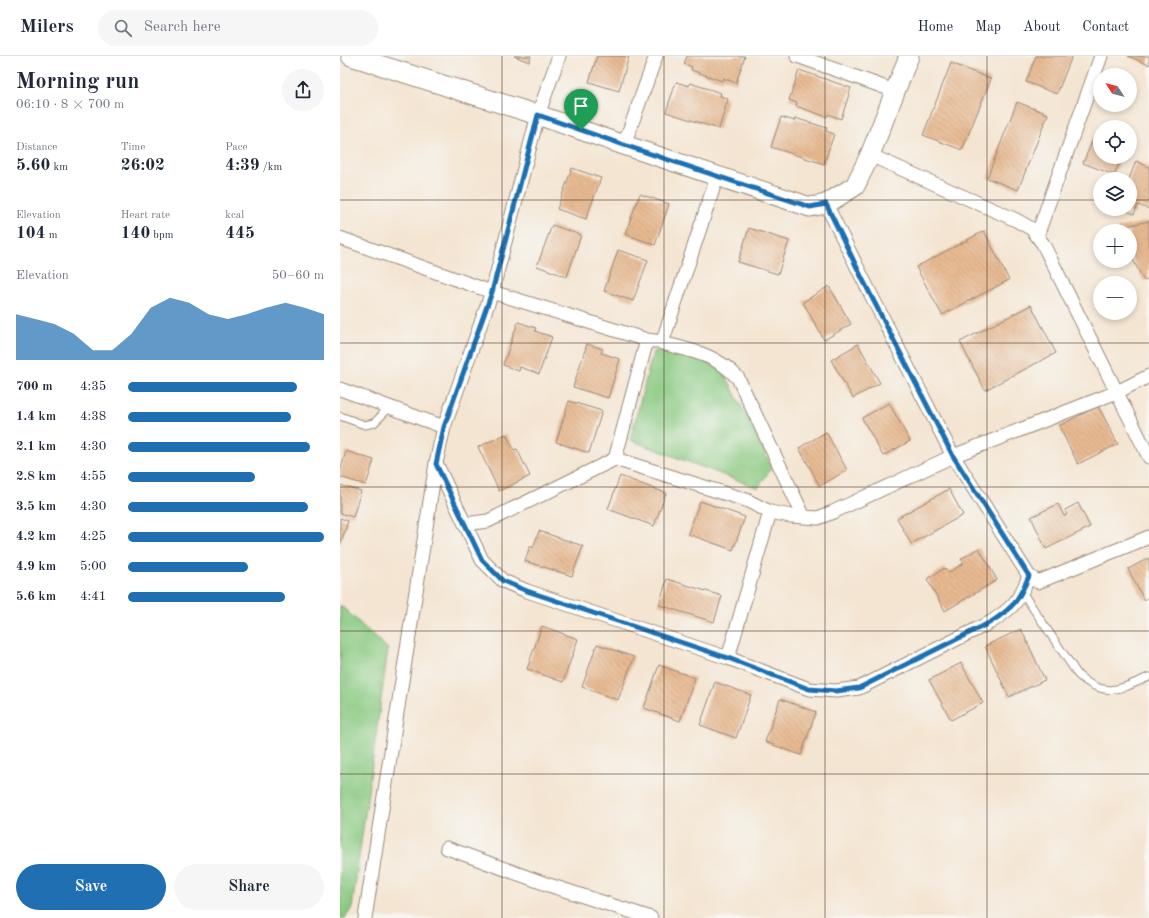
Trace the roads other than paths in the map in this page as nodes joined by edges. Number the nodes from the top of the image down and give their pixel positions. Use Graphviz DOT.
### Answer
graph roads {
  1 [pos="351,56"];
  2 [pos="559,56"];
  3 [pos="656,56"];
  4 [pos="797,56"];
  5 [pos="909,56"];
  6 [pos="1101,56"];
  7 [pos="815,59"];
  8 [pos="382,61"];
  9 [pos="896,91"];
  10 [pos="538,115"];
  11 [pos="624,145"];
  12 [pos="870,155"];
  13 [pos="717,177"];
  14 [pos="826,204"];
  15 [pos="1036,236"];
  16 [pos="340,238"];
  17 [pos="492,292"];
  18 [pos="647,340"];
  19 [pos="662,343"];
  20 [pos="1149,376"];
  21 [pos="340,390"];
  22 [pos="1117,392"];
  23 [pos="390,407"];
  24 [pos="340,416"];
  25 [pos="444,427"];
  26 [pos="953,456"];
  27 [pos="1149,458"];
  28 [pos="615,459"];
  29 [pos="436,464"];
  30 [pos="770,512"];
  31 [pos="804,517"];
  32 [pos="466,524"];
  33 [pos="1149,537"];
  34 [pos="1029,576"];
  35 [pos="1022,592"];
  36 [pos="728,658"];
  37 [pos="1149,677"];
  38 [pos="447,848"];
  39 [pos="365,918"];
  40 [pos="651,918"];
  1 -- 8 [label="street"];
  2 -- 10 [label="street"];
  3 -- 11 [label="street"];
  4 -- 7 [label="street"];
  5 -- 9 [label="street"];
  6 -- 15 [label="street"];
  7 -- 9 [label="street"];
  8 -- 10 [label="street"];
  9 -- 12 [label="street"];
  10 -- 11 [label="street"];
  10 -- 17 [label="street"];
  11 -- 13 [label="street"];
  12 -- 14 [label="street"];
  12 -- 15 [label="street"];
  13 -- 14 [label="street"];
  13 -- 19 [label="street"];
  14 -- 26 [label="street"];
  15 -- 22 [label="street"];
  16 -- 17 [label="street"];
  17 -- 18 [label="street"];
  17 -- 25 [label="street"];
  18 -- 19 [label="street"];
  18 -- 28 [label="street"];
  19 -- 31 [label="street"];
  20 -- 22 [label="street"];
  21 -- 23 [label="street"];
  22 -- 26 [label="street"];
  22 -- 27 [label="street"];
  23 -- 24 [label="lane"];
  23 -- 25 [label="street"];
  25 -- 29 [label="street"];
  26 -- 31 [label="street"];
  26 -- 34 [label="street"];
  28 -- 30 [label="street"];
  28 -- 32 [label="street"];
  29 -- 32 [label="street"];
  29 -- 39 [label="street"];
  30 -- 31 [label="street"];
  30 -- 36 [label="street"];
  32 -- 36 [label="street"];
  33 -- 34 [label="street"];
  34 -- 35 [label="street"];
  35 -- 36 [label="street"];
  35 -- 37 [label="lane"];
  38 -- 40 [label="street"];
}
